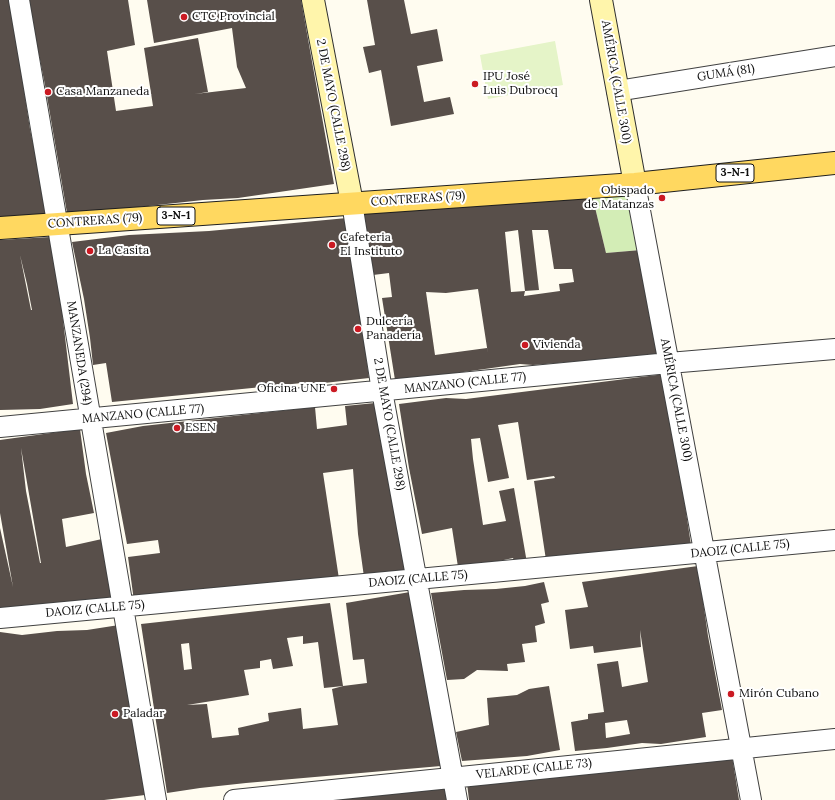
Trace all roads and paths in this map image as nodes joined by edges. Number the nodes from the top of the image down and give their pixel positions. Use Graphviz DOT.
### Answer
graph roads {
  1 [pos="19,0"];
  2 [pos="313,0"];
  3 [pos="601,0"];
  4 [pos="835,56"];
  5 [pos="617,91"];
  6 [pos="835,163"];
  7 [pos="635,184"];
  8 [pos="352,203"];
  9 [pos="58,224"];
  10 [pos="0,228"];
  11 [pos="835,349"];
  12 [pos="669,363"];
  13 [pos="382,391"];
  14 [pos="90,419"];
  15 [pos="0,427"];
  16 [pos="835,540"];
  17 [pos="704,552"];
  18 [pos="416,579"];
  19 [pos="124,606"];
  20 [pos="0,618"];
  21 [pos="835,739"];
  22 [pos="741,749"];
  23 [pos="452,777"];
  24 [pos="156,800"];
  25 [pos="234,800"];
  26 [pos="457,800"];
  27 [pos="751,800"];
  1 -- 9 [label="street, MANZANEDA (294)"];
  2 -- 8 [label="main road, 2 DE MAYO (CALLE 298)"];
  3 -- 5 [label="main road, AMÉRICA (CALLE 300)"];
  4 -- 5 [label="street, GUMÁ (81)"];
  5 -- 7 [label="main road, AMÉRICA (CALLE 300)"];
  6 -- 7 [label="main road, CONTRERAS (79) / 3-N-1"];
  7 -- 8 [label="main road, CONTRERAS (79) / 3-N-1"];
  7 -- 12 [label="street, AMÉRICA (CALLE 300)"];
  8 -- 9 [label="main road, CONTRERAS (79) / 3-N-1"];
  8 -- 13 [label="street, 2 DE MAYO (CALLE 298)"];
  9 -- 10 [label="main road, CONTRERAS (79) / 3-N-1"];
  9 -- 14 [label="street, MANZANEDA (294)"];
  11 -- 12 [label="street, MANZANO (CALLE 77)"];
  12 -- 13 [label="street, MANZANO (CALLE 77)"];
  12 -- 17 [label="street, AMÉRICA (CALLE 300)"];
  13 -- 14 [label="street, MANZANO (CALLE 77)"];
  13 -- 18 [label="street, 2 DE MAYO (CALLE 298)"];
  14 -- 15 [label="street, MANZANO (CALLE 77)"];
  14 -- 19 [label="street, MANZANEDA (294)"];
  16 -- 17 [label="street, DAOIZ (CALLE 75)"];
  17 -- 18 [label="street, DAOIZ (CALLE 75)"];
  17 -- 22 [label="street, AMÉRICA (CALLE 300)"];
  18 -- 19 [label="street, DAOIZ (CALLE 75)"];
  18 -- 23 [label="street, 2 DE MAYO (CALLE 298)"];
  19 -- 20 [label="street, DAOIZ (CALLE 75)"];
  19 -- 24 [label="street, MANZANEDA (294)"];
  21 -- 22 [label="street, VELARDE (CALLE 73)"];
  22 -- 23 [label="street, VELARDE (CALLE 73)"];
  22 -- 27 [label="street, AMÉRICA (CALLE 300)"];
  23 -- 25 [label="street, VELARDE (CALLE 73)"];
  23 -- 26 [label="street, 2 DE MAYO (CALLE 298)"];
}
